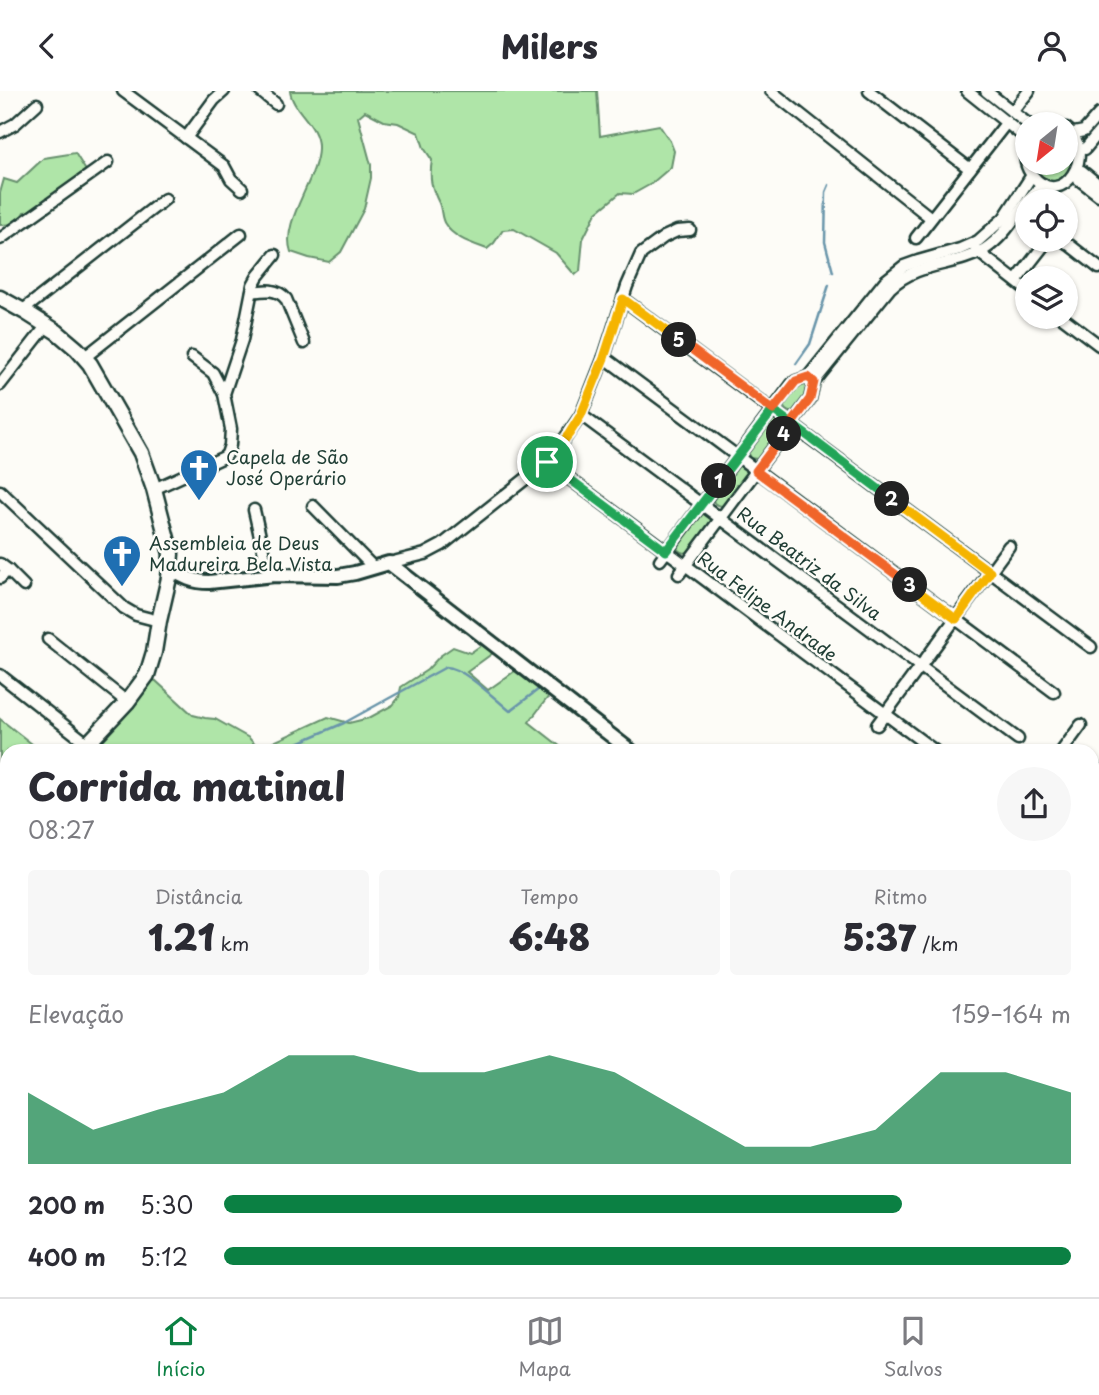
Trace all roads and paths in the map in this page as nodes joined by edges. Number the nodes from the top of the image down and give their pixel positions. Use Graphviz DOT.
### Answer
graph roads {
  1 [pos="123,91"];
  2 [pos="224,91"];
  3 [pos="260,91"];
  4 [pos="771,91"];
  5 [pos="869,91"];
  6 [pos="967,91"];
  7 [pos="986,91"];
  8 [pos="1029,91"];
  9 [pos="37,104"];
  10 [pos="276,104"];
  11 [pos="1012,112"];
  12 [pos="1015,114"];
  13 [pos="1099,114"];
  14 [pos="1007,122"];
  15 [pos="1015,129"];
  16 [pos="1078,131"];
  17 [pos="0,132"];
  18 [pos="1099,132"];
  19 [pos="1078,137"];
  20 [pos="187,138"];
  21 [pos="1085,149"];
  22 [pos="108,162"];
  23 [pos="970,169"];
  24 [pos="1032,175"];
  25 [pos="1079,175"];
  26 [pos="1043,184"];
  27 [pos="1099,185"];
  28 [pos="242,189"];
  29 [pos="1099,195"];
  30 [pos="165,199"];
  31 [pos="931,218"];
  32 [pos="690,230"];
  33 [pos="132,233"];
  34 [pos="241,234"];
  35 [pos="916,238"];
  36 [pos="0,239"];
  37 [pos="974,249"];
  38 [pos="1039,252"];
  39 [pos="1078,252"];
  40 [pos="275,255"];
  41 [pos="1028,266"];
  42 [pos="1099,268"];
  43 [pos="1015,280"];
  44 [pos="252,292"];
  45 [pos="0,298"];
  46 [pos="623,299"];
  47 [pos="25,312"];
  48 [pos="47,325"];
  49 [pos="1078,329"];
  50 [pos="304,343"];
  51 [pos="1099,345"];
  52 [pos="85,357"];
  53 [pos="191,357"];
  54 [pos="604,358"];
  55 [pos="811,379"];
  56 [pos="0,385"];
  57 [pos="224,394"];
  58 [pos="773,410"];
  59 [pos="581,415"];
  60 [pos="792,424"];
  61 [pos="737,457"];
  62 [pos="547,462"];
  63 [pos="756,471"];
  64 [pos="154,489"];
  65 [pos="0,491"];
  66 [pos="701,504"];
  67 [pos="313,506"];
  68 [pos="254,510"];
  69 [pos="720,518"];
  70 [pos="1009,546"];
  71 [pos="663,555"];
  72 [pos="389,563"];
  73 [pos="4,567"];
  74 [pos="373,567"];
  75 [pos="170,569"];
  76 [pos="682,569"];
  77 [pos="990,572"];
  78 [pos="269,576"];
  79 [pos="0,578"];
  80 [pos="24,586"];
  81 [pos="956,619"];
  82 [pos="159,621"];
  83 [pos="48,639"];
  84 [pos="1091,647"];
  85 [pos="920,667"];
  86 [pos="0,674"];
  87 [pos="1054,692"];
  88 [pos="127,702"];
  89 [pos="885,715"];
  90 [pos="877,725"];
  91 [pos="1081,725"];
  92 [pos="1018,739"];
  93 [pos="82,744"];
  94 [pos="88,744"];
  95 [pos="622,744"];
  96 [pos="925,744"];
  97 [pos="1070,744"];
  1 -- 20 [label="street"];
  2 -- 20 [label="street"];
  3 -- 10 [label="street"];
  4 -- 31 [label="street"];
  5 -- 23 [label="street"];
  6 -- 14 [label="street"];
  7 -- 11 [label="street"];
  8 -- 11 [label="street"];
  9 -- 17 [label="street"];
  11 -- 12 [label="street"];
  13 -- 16 [label="street"];
  14 -- 15 [label="street"];
  14 -- 23 [label="street"];
  18 -- 21 [label="street"];
  19 -- 21 [label="street"];
  20 -- 28 [label="street"];
  21 -- 25 [label="street"];
  22 -- 36 [label="street"];
  23 -- 31 [label="street"];
  24 -- 26 [label="street"];
  24 -- 37 [label="street"];
  25 -- 26 [label="street"];
  25 -- 27 [label="street"];
  25 -- 29 [label="street"];
  26 -- 37 [label="street"];
  30 -- 47 [label="street"];
  31 -- 35 [label="street"];
  32 -- 46 [label="street"];
  33 -- 47 [label="street"];
  34 -- 52 [label="street"];
  37 -- 43 [label="street"];
  37 -- 55 [label="street"];
  38 -- 41 [label="street"];
  39 -- 42 [label="street"];
  40 -- 44 [label="street"];
  44 -- 50 [label="street"];
  44 -- 57 [label="street"];
  45 -- 47 [label="main road"];
  46 -- 54 [label="street"];
  46 -- 58 [label="street"];
  47 -- 48 [label="main road"];
  48 -- 52 [label="main road"];
  48 -- 56 [label="street"];
  49 -- 51 [label="street"];
  52 -- 64 [label="main road"];
  53 -- 57 [label="street"];
  54 -- 59 [label="street"];
  54 -- 61 [label="street"];
  55 -- 58 [label="street"];
  55 -- 60 [label="street"];
  57 -- 64 [label="street"];
  58 -- 60 [label="street"];
  58 -- 61 [label="street"];
  59 -- 62 [label="street"];
  59 -- 66 [label="street, Rua Beatriz da Silva"];
  60 -- 63 [label="street"];
  60 -- 77 [label="street"];
  61 -- 63 [label="street"];
  61 -- 66 [label="street"];
  62 -- 71 [label="street, Rua Felipe Andrade"];
  62 -- 72 [label="street"];
  63 -- 69 [label="street"];
  63 -- 81 [label="street"];
  64 -- 75 [label="main road"];
  65 -- 82 [label="street"];
  66 -- 69 [label="street, Rua Beatriz da Silva"];
  66 -- 71 [label="street"];
  67 -- 74 [label="street"];
  68 -- 78 [label="street"];
  69 -- 76 [label="street"];
  69 -- 85 [label="street, Rua Beatriz da Silva"];
  70 -- 77 [label="street"];
  71 -- 76 [label="street, Rua Felipe Andrade"];
  72 -- 74 [label="street"];
  72 -- 95 [label="street"];
  73 -- 79 [label="street"];
  73 -- 80 [label="street"];
  74 -- 78 [label="street"];
  75 -- 78 [label="street"];
  75 -- 82 [label="main road"];
  76 -- 89 [label="street, Rua Felipe Andrade"];
  77 -- 81 [label="street"];
  77 -- 84 [label="street"];
  81 -- 85 [label="street"];
  81 -- 87 [label="street"];
  82 -- 88 [label="main road"];
  83 -- 88 [label="street"];
  85 -- 89 [label="street"];
  85 -- 92 [label="street, Rua Beatriz da Silva"];
  86 -- 93 [label="street"];
  88 -- 94 [label="main road"];
  89 -- 90 [label="street"];
  89 -- 96 [label="street, Rua Felipe Andrade"];
  91 -- 97 [label="street"];
}
